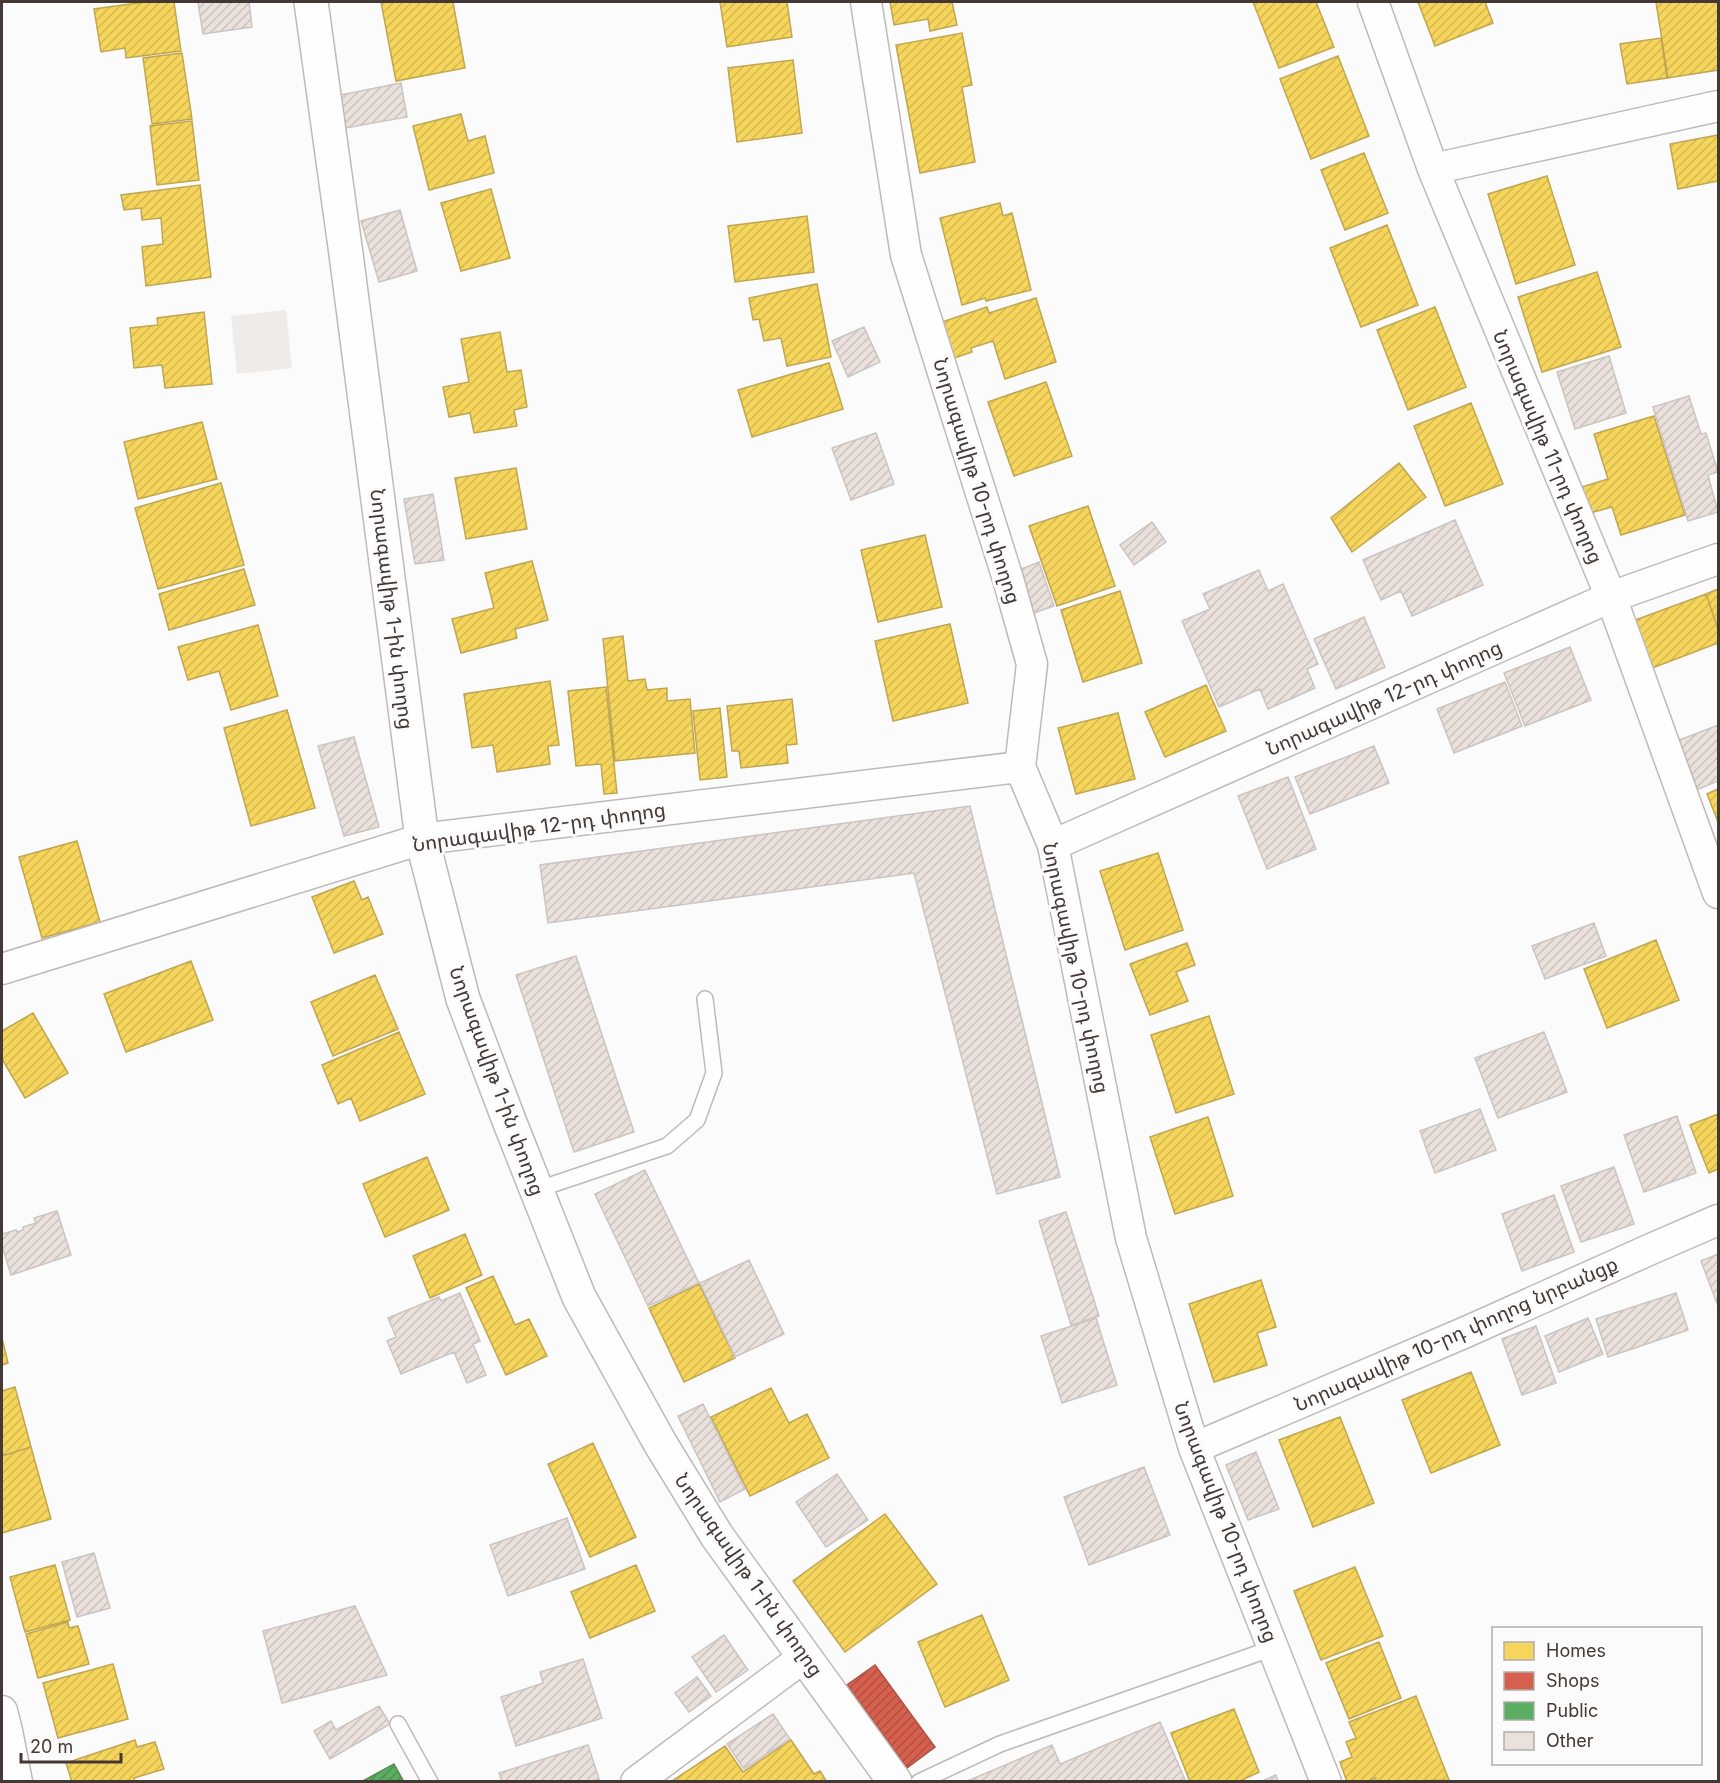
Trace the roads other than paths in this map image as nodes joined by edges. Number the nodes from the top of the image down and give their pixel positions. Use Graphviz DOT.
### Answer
graph roads {
  1 [pos="311,2"];
  2 [pos="866,2"];
  3 [pos="1373,2"];
  4 [pos="1719,106"];
  5 [pos="1432,169"];
  6 [pos="1719,559"];
  7 [pos="1611,597"];
  8 [pos="1020,767"];
  9 [pos="422,839"];
  10 [pos="1053,845"];
  11 [pos="1719,893"];
  12 [pos="2,969"];
  13 [pos="705,999"];
  14 [pos="536,1190"];
  15 [pos="1719,1220"];
  16 [pos="1194,1448"];
  17 [pos="1273,1648"];
  18 [pos="804,1657"];
  19 [pos="2,1711"];
  20 [pos="398,1724"];
  21 [pos="16,1782"];
  22 [pos="429,1782"];
  23 [pos="636,1782"];
  24 [pos="895,1782"];
  25 [pos="918,1782"];
  26 [pos="1326,1782"];
  1 -- 9 [label="main road, Նորագավիթ 1-ին փողոց"];
  2 -- 8 [label="street, Նորագավիթ 10-րդ փողոց"];
  3 -- 5 [label="street, Նորագավիթ 11-րդ փողոց"];
  4 -- 5 [label="street"];
  5 -- 7 [label="street, Նորագավիթ 11-րդ փողոց"];
  6 -- 7 [label="street, Նորագավիթ 12-րդ փողոց"];
  7 -- 10 [label="street, Նորագավիթ 12-րդ փողոց"];
  7 -- 11 [label="street, Նորագավիթ 11-րդ փողոց"];
  8 -- 9 [label="street, Նորագավիթ 12-րդ փողոց"];
  8 -- 10 [label="street, Նորագավիթ 10-րդ փողոց"];
  9 -- 12 [label="street, Նորագավիթ 12-րդ փողոց"];
  9 -- 14 [label="main road, Նորագավիթ 1-ին փողոց"];
  10 -- 16 [label="street, Նորագավիթ 10-րդ փողոց"];
  13 -- 14 [label="lane"];
  14 -- 18 [label="main road, Նորագավիթ 1-ին փողոց"];
  15 -- 16 [label="street, Նորագավիթ 10-րդ փողոց նրբանցք"];
  16 -- 17 [label="street, Նորագավիթ 10-րդ փողոց"];
  17 -- 25 [label="lane"];
  17 -- 26 [label="street, Նորագավիթ 10-րդ փողոց"];
  18 -- 23 [label="street"];
  18 -- 24 [label="main road, Նորագավիթ 1-ին փողոց"];
  19 -- 21 [label="street"];
  20 -- 22 [label="lane"];
}
